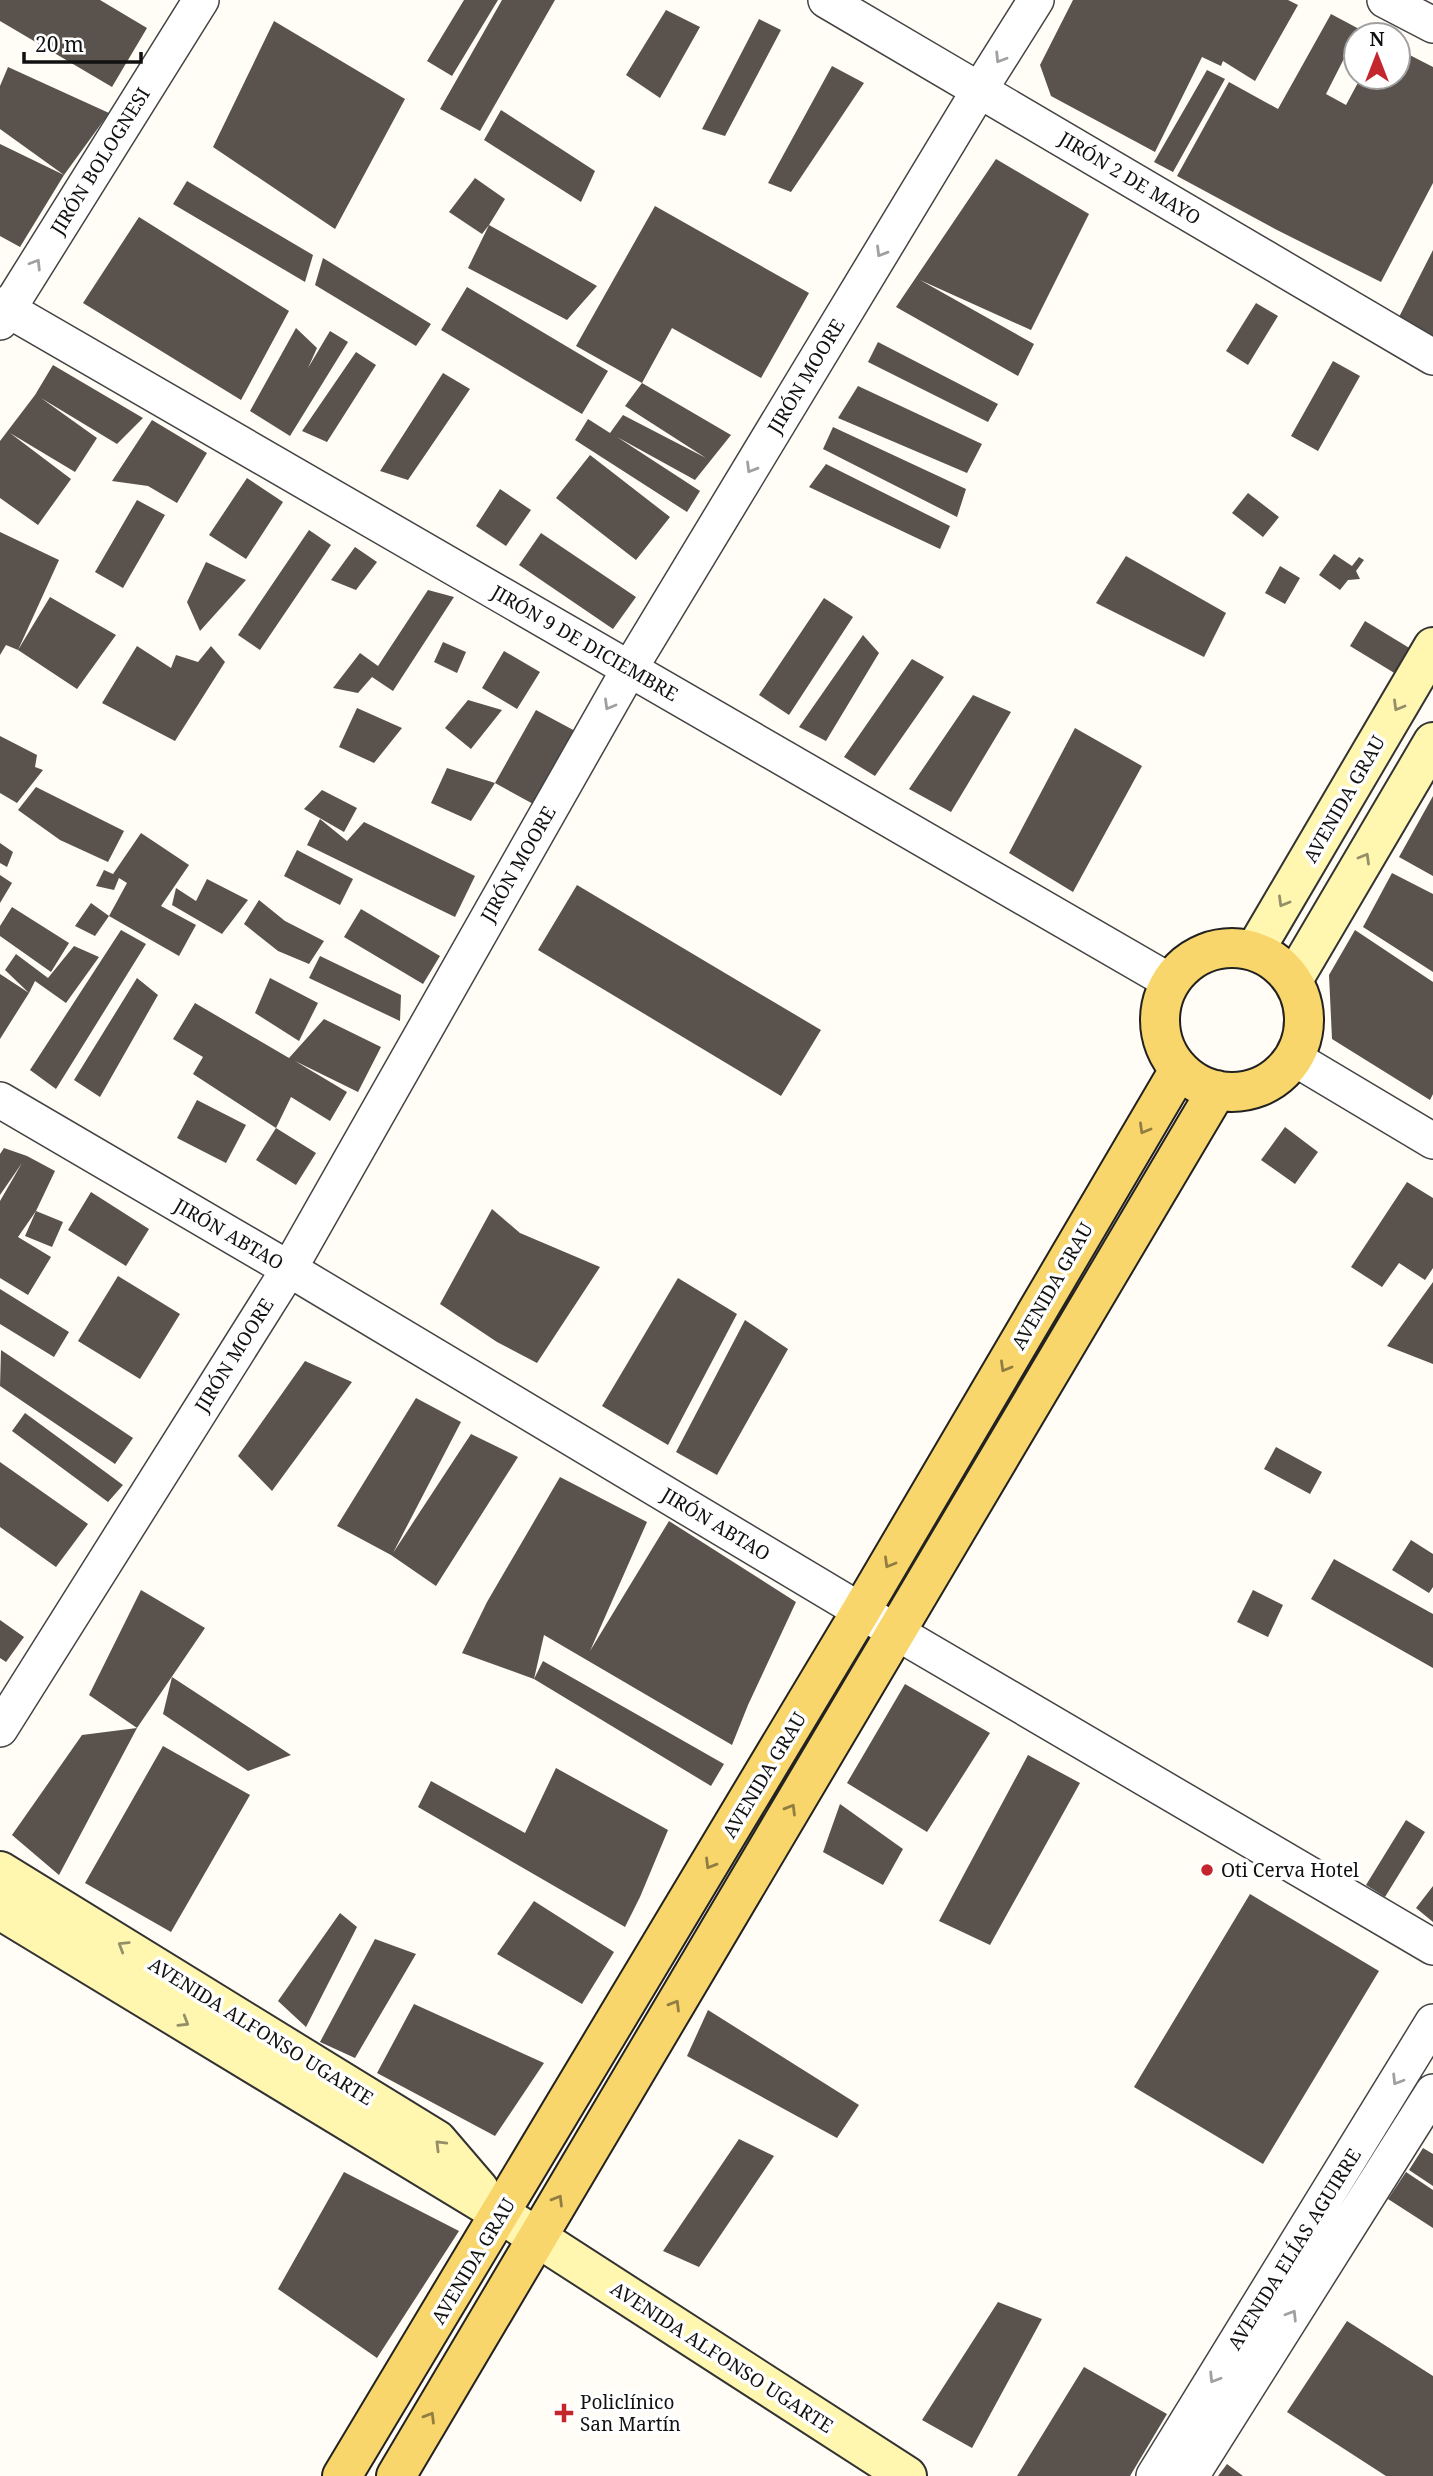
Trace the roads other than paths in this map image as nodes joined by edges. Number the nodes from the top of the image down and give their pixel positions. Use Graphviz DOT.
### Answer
graph roads {
  1 [pos="201,0"];
  2 [pos="827,0"];
  3 [pos="1037,0"];
  4 [pos="1385,0"];
  5 [pos="1433,25"];
  6 [pos="980,89"];
  7 [pos="3,312"];
  8 [pos="1433,357"];
  9 [pos="1433,647"];
  10 [pos="630,668"];
  11 [pos="1433,742"];
  12 [pos="1255,950"];
  13 [pos="1293,980"];
  14 [pos="1169,981"];
  15 [pos="1294,1058"];
  16 [pos="1179,1070"];
  17 [pos="1217,1090"];
  18 [pos="0,1100"];
  19 [pos="1433,1141"];
  20 [pos="289,1269"];
  21 [pos="861,1611"];
  22 [pos="896,1632"];
  23 [pos="0,1729"];
  24 [pos="0,1871"];
  25 [pos="0,1910"];
  26 [pos="1433,1947"];
  27 [pos="1433,2022"];
  28 [pos="1433,2092"];
  29 [pos="501,2214"];
  30 [pos="536,2238"];
  31 [pos="342,2476"];
  32 [pos="396,2476"];
  33 [pos="907,2476"];
  34 [pos="1154,2476"];
  35 [pos="1191,2476"];
  7 -- 1 [label="street, JIRÓN BOLOGNESI, one-way"];
  2 -- 6 [label="street, JIRÓN 2 DE MAYO"];
  3 -- 6 [label="street, JIRÓN MOORE, one-way"];
  4 -- 5 [label="street"];
  6 -- 8 [label="street, JIRÓN 2 DE MAYO"];
  6 -- 10 [label="street, JIRÓN MOORE, one-way"];
  7 -- 10 [label="street, JIRÓN 9 DE DICIEMBRE"];
  9 -- 12 [label="main road, AVENIDA GRAU, one-way"];
  10 -- 14 [label="street, JIRÓN 9 DE DICIEMBRE"];
  10 -- 20 [label="street, JIRÓN MOORE, one-way"];
  13 -- 11 [label="main road, one-way"];
  12 -- 13 [label="main road"];
  12 -- 14 [label="main road"];
  13 -- 15 [label="main road"];
  14 -- 16 [label="main road"];
  15 -- 17 [label="main road"];
  15 -- 19 [label="street"];
  16 -- 17 [label="main road"];
  16 -- 21 [label="main road, AVENIDA GRAU, one-way"];
  17 -- 22 [label="main road, AVENIDA GRAU"];
  18 -- 20 [label="street, JIRÓN ABTAO"];
  20 -- 21 [label="street, JIRÓN ABTAO"];
  20 -- 23 [label="street, JIRÓN MOORE"];
  21 -- 22 [label="street, JIRÓN ABTAO"];
  21 -- 29 [label="main road, AVENIDA GRAU, one-way"];
  22 -- 26 [label="street, JIRÓN ABTAO"];
  30 -- 22 [label="main road, AVENIDA GRAU, one-way"];
  29 -- 24 [label="main road, AVENIDA ALFONSO UGARTE, one-way"];
  25 -- 29 [label="main road, AVENIDA ALFONSO UGARTE, one-way"];
  27 -- 34 [label="street, AVENIDA ELÍAS AGUIRRE, one-way"];
  35 -- 28 [label="street, AVENIDA ELÍAS AGUIRRE, one-way"];
  29 -- 30 [label="main road, AVENIDA ALFONSO UGARTE"];
  29 -- 31 [label="main road, AVENIDA GRAU"];
  32 -- 30 [label="main road, AVENIDA GRAU, one-way"];
  30 -- 33 [label="main road, AVENIDA ALFONSO UGARTE"];
}
